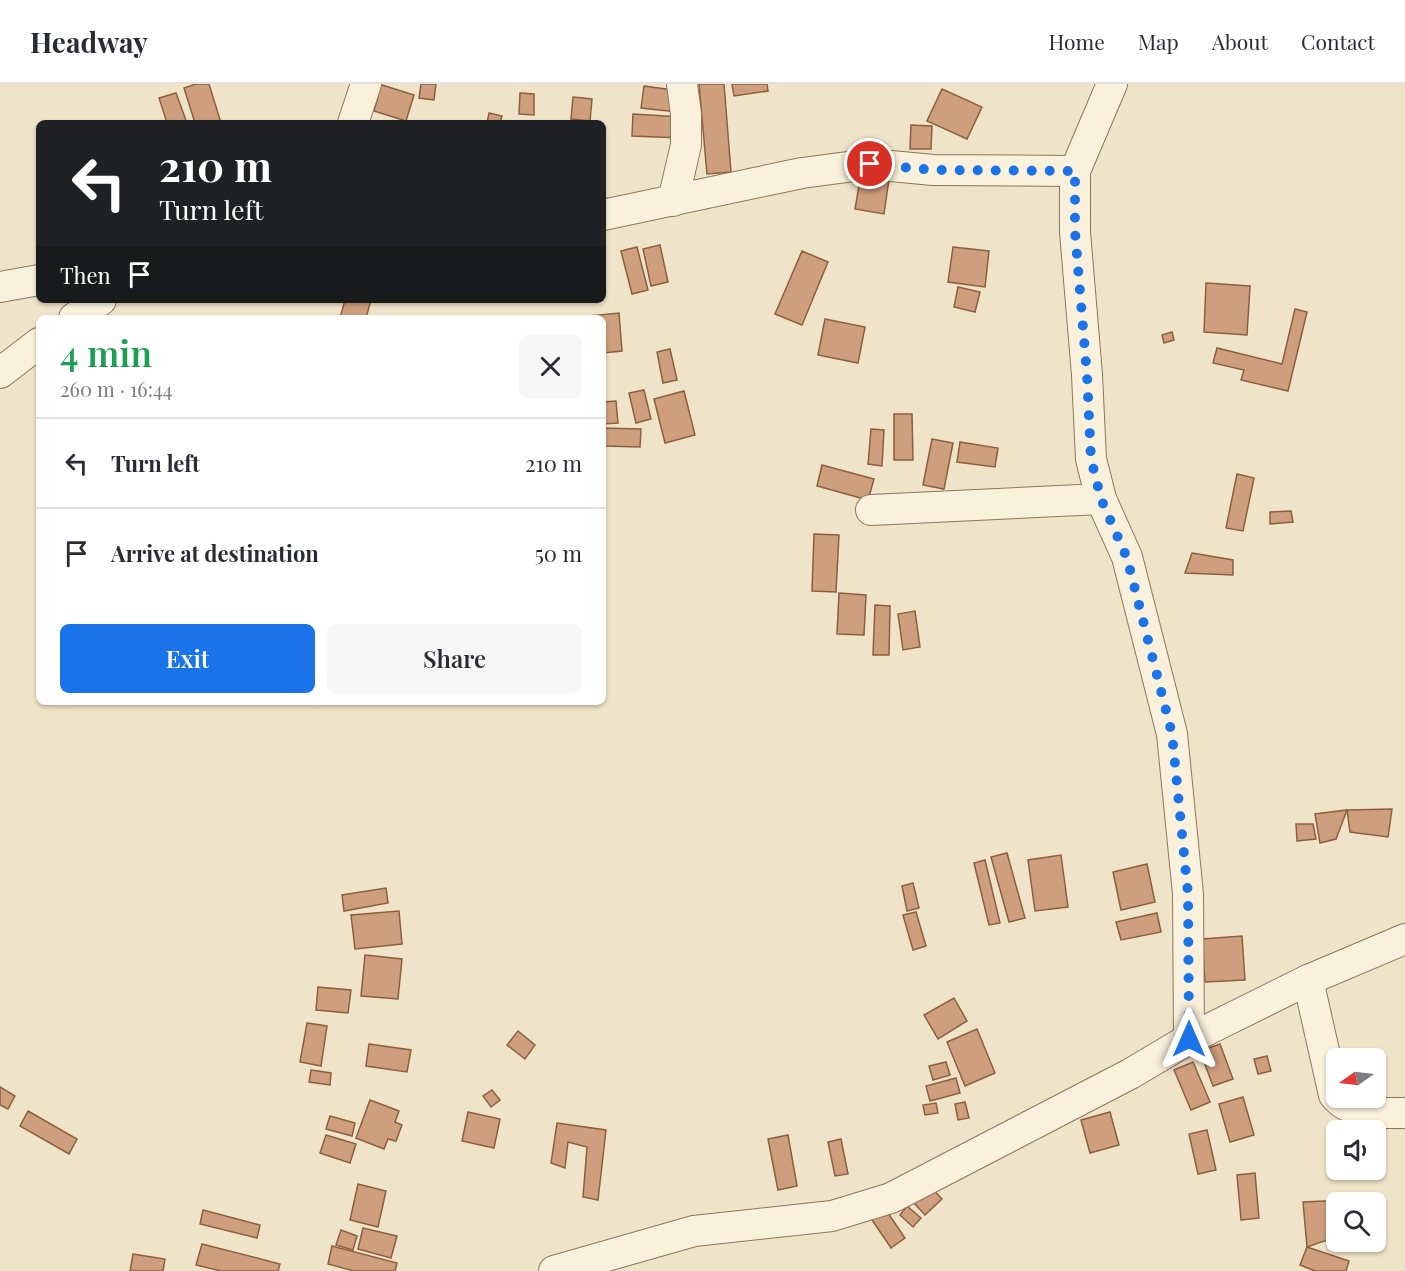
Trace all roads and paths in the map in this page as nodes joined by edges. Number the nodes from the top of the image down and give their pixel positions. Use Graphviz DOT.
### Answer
graph roads {
  1 [pos="366,84"];
  2 [pos="682,84"];
  3 [pos="1112,84"];
  4 [pos="354,120"];
  5 [pos="1075,171"];
  6 [pos="673,201"];
  7 [pos="606,214"];
  8 [pos="36,281"];
  9 [pos="0,287"];
  10 [pos="96,303"];
  11 [pos="78,315"];
  12 [pos="36,345"];
  13 [pos="0,373"];
  14 [pos="1101,499"];
  15 [pos="871,510"];
  16 [pos="1405,939"];
  17 [pos="1308,980"];
  18 [pos="1189,1039"];
  19 [pos="1405,1113"];
  20 [pos="554,1271"];
  1 -- 4 [label="street"];
  2 -- 6 [label="street"];
  3 -- 5 [label="street"];
  5 -- 6 [label="street"];
  5 -- 14 [label="street"];
  6 -- 7 [label="street"];
  8 -- 9 [label="street"];
  10 -- 11 [label="street"];
  12 -- 13 [label="street"];
  14 -- 15 [label="street"];
  14 -- 18 [label="street"];
  16 -- 17 [label="street"];
  17 -- 18 [label="street"];
  17 -- 19 [label="street"];
  18 -- 20 [label="street"];
}
